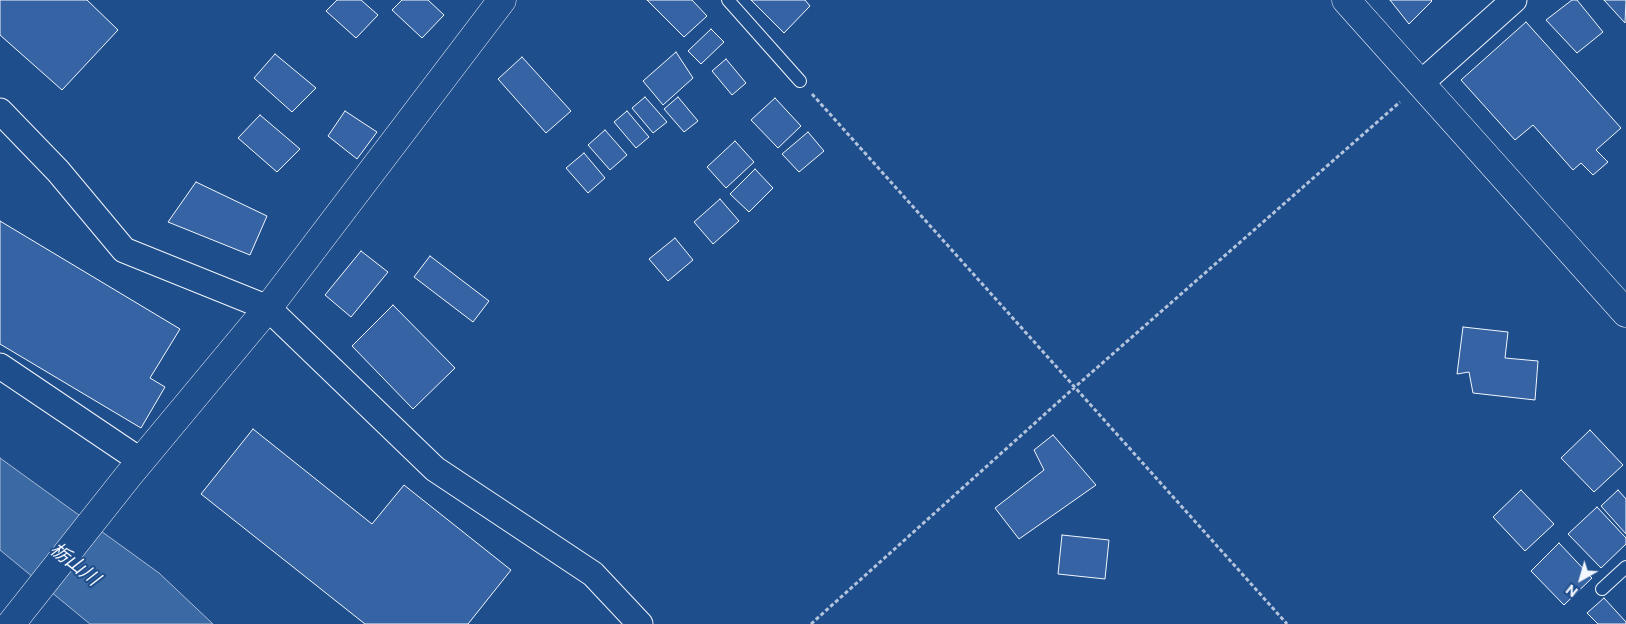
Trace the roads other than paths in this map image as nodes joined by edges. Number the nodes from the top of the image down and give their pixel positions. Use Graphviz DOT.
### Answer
graph roads {
  1 [pos="502,0"];
  2 [pos="728,0"];
  3 [pos="1346,0"];
  4 [pos="1514,0"];
  5 [pos="800,80"];
  6 [pos="1420,84"];
  7 [pos="0,110"];
  8 [pos="268,308"];
  9 [pos="1626,313"];
  10 [pos="0,366"];
  11 [pos="135,468"];
  12 [pos="1623,575"];
  13 [pos="1602,589"];
  14 [pos="11,624"];
  15 [pos="640,624"];
  1 -- 8 [label="street"];
  2 -- 5 [label="lane"];
  3 -- 6 [label="street"];
  4 -- 6 [label="street"];
  6 -- 9 [label="street"];
  7 -- 8 [label="street"];
  8 -- 11 [label="street"];
  8 -- 15 [label="street"];
  10 -- 11 [label="street"];
  11 -- 14 [label="street"];
  12 -- 13 [label="lane"];
}
